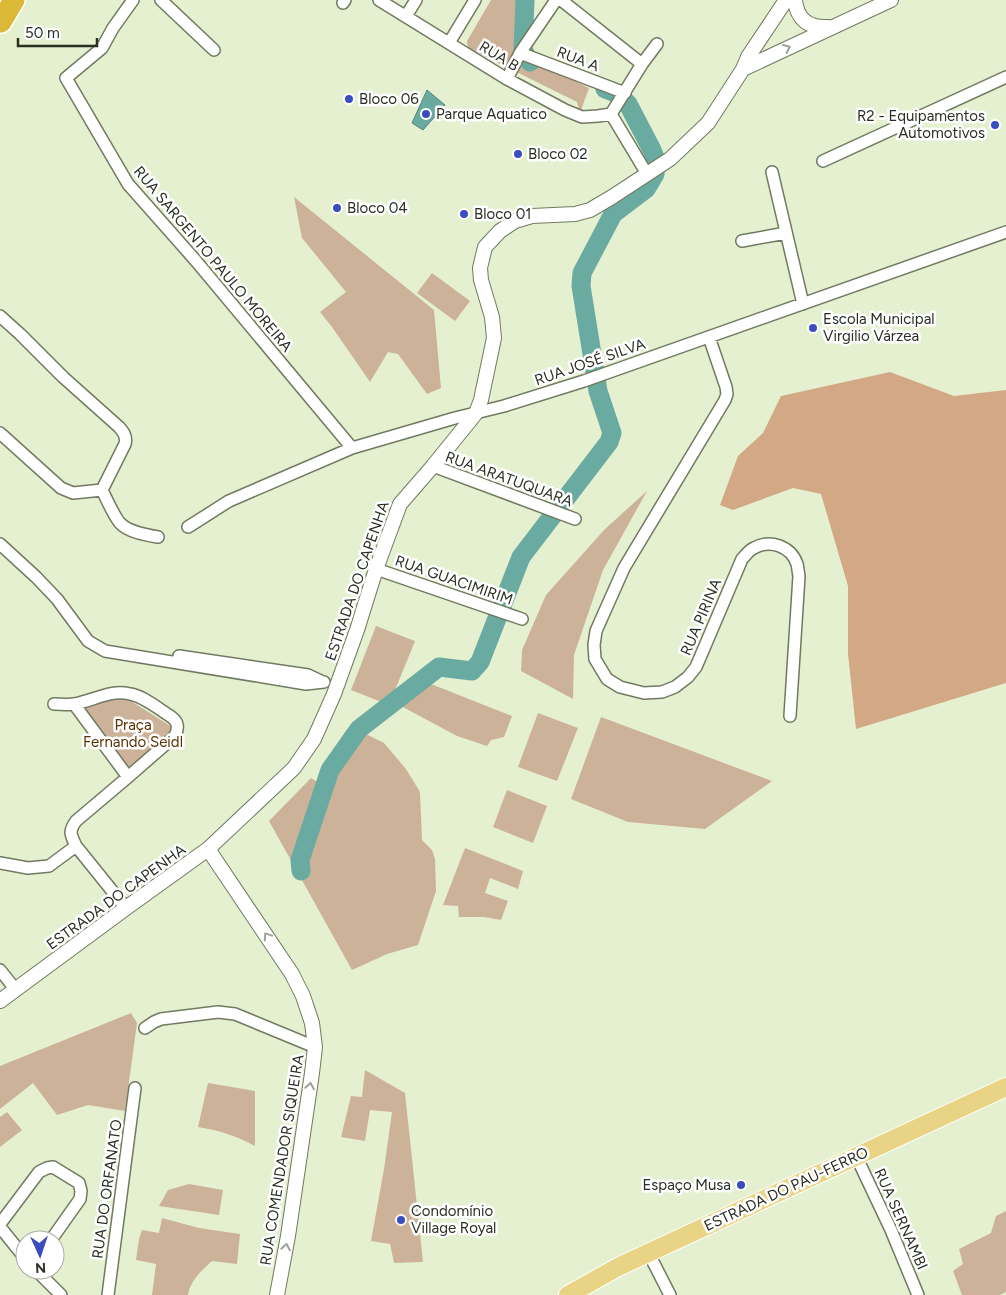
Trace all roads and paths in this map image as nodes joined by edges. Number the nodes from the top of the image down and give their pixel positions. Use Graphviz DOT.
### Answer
graph roads {
  1 [pos="14,0"];
  2 [pos="133,0"];
  3 [pos="161,0"];
  4 [pos="379,0"];
  5 [pos="416,0"];
  6 [pos="475,0"];
  7 [pos="556,0"];
  8 [pos="561,0"];
  9 [pos="786,0"];
  10 [pos="795,0"];
  11 [pos="891,0"];
  12 [pos="406,16"];
  13 [pos="1,22"];
  14 [pos="831,28"];
  15 [pos="449,43"];
  16 [pos="657,44"];
  17 [pos="214,50"];
  18 [pos="520,53"];
  19 [pos="642,64"];
  20 [pos="743,69"];
  21 [pos="1006,77"];
  22 [pos="507,79"];
  23 [pos="624,94"];
  24 [pos="613,110"];
  25 [pos="823,161"];
  26 [pos="772,172"];
  27 [pos="648,174"];
  28 [pos="1006,232"];
  29 [pos="786,233"];
  30 [pos="742,241"];
  31 [pos="803,304"];
  32 [pos="0,316"];
  33 [pos="709,337"];
  34 [pos="476,413"];
  35 [pos="0,433"];
  36 [pos="352,448"];
  37 [pos="432,466"];
  38 [pos="102,490"];
  39 [pos="576,519"];
  40 [pos="188,528"];
  41 [pos="158,537"];
  42 [pos="0,544"];
  43 [pos="376,569"];
  44 [pos="522,619"];
  45 [pos="331,684"];
  46 [pos="54,704"];
  47 [pos="74,704"];
  48 [pos="790,716"];
  49 [pos="128,778"];
  50 [pos="76,846"];
  51 [pos="208,849"];
  52 [pos="0,863"];
  53 [pos="126,908"];
  54 [pos="0,970"];
  55 [pos="16,990"];
  56 [pos="0,1002"];
  57 [pos="146,1028"];
  58 [pos="315,1047"];
  59 [pos="1006,1087"];
  60 [pos="135,1088"];
  61 [pos="856,1156"];
  62 [pos="0,1226"];
  63 [pos="58,1230"];
  64 [pos="15,1245"];
  65 [pos="648,1252"];
  66 [pos="46,1280"];
  67 [pos="61,1295"];
  68 [pos="108,1295"];
  69 [pos="278,1295"];
  70 [pos="568,1295"];
  71 [pos="670,1295"];
  72 [pos="918,1295"];
  1 -- 13 [label="highway"];
  2 -- 36 [label="street, RUA SARGENTO PAULO MOREIRA"];
  3 -- 17 [label="street"];
  4 -- 12 [label="street, RUA B"];
  5 -- 12 [label="street"];
  6 -- 15 [label="street"];
  7 -- 18 [label="street"];
  8 -- 19 [label="street"];
  9 -- 20 [label="street, ESTRADA DO CAPENHA"];
  10 -- 14 [label="street"];
  11 -- 14 [label="street"];
  12 -- 15 [label="street, RUA B"];
  20 -- 14 [label="street, one-way"];
  15 -- 22 [label="street, RUA B"];
  16 -- 19 [label="street"];
  18 -- 22 [label="street"];
  18 -- 23 [label="street, RUA A"];
  19 -- 23 [label="street"];
  20 -- 27 [label="street, ESTRADA DO CAPENHA"];
  21 -- 25 [label="street"];
  22 -- 24 [label="street, RUA B"];
  23 -- 24 [label="street"];
  24 -- 27 [label="street"];
  26 -- 29 [label="street"];
  27 -- 34 [label="street, ESTRADA DO CAPENHA"];
  28 -- 31 [label="street, RUA JOSÉ SILVA"];
  29 -- 30 [label="street"];
  29 -- 31 [label="street"];
  31 -- 33 [label="street, RUA JOSÉ SILVA"];
  32 -- 38 [label="street"];
  33 -- 34 [label="street, RUA JOSÉ SILVA"];
  33 -- 48 [label="street, RUA PIRINA"];
  34 -- 36 [label="street, RUA JOSÉ SILVA"];
  34 -- 37 [label="street, ESTRADA DO CAPENHA"];
  35 -- 38 [label="street"];
  36 -- 40 [label="street, RUA JOSÉ SILVA"];
  37 -- 39 [label="street, RUA ARATUQUARA"];
  37 -- 43 [label="street, ESTRADA DO CAPENHA"];
  38 -- 41 [label="street"];
  42 -- 45 [label="street"];
  43 -- 44 [label="street, RUA GUACIMIRIM"];
  43 -- 45 [label="street, ESTRADA DO CAPENHA"];
  45 -- 51 [label="street, ESTRADA DO CAPENHA"];
  46 -- 47 [label="street"];
  47 -- 49 [label="street"];
  47 -- 49 [label="street"];
  49 -- 50 [label="street"];
  50 -- 52 [label="street"];
  50 -- 53 [label="street"];
  51 -- 53 [label="street, ESTRADA DO CAPENHA"];
  58 -- 51 [label="street, RUA COMENDADOR SIQUEIRA, one-way"];
  53 -- 55 [label="street, ESTRADA DO CAPENHA"];
  54 -- 55 [label="street"];
  55 -- 56 [label="street, ESTRADA DO CAPENHA"];
  57 -- 58 [label="street"];
  69 -- 58 [label="street, RUA COMENDADOR SIQUEIRA, one-way"];
  59 -- 61 [label="main road, ESTRADA DO PAU-FERRO"];
  60 -- 68 [label="street, RUA DO ORFANATO"];
  61 -- 65 [label="main road, ESTRADA DO PAU-FERRO"];
  61 -- 72 [label="street, RUA SERNAMBI"];
  62 -- 63 [label="street"];
  62 -- 64 [label="street"];
  65 -- 70 [label="main road, ESTRADA DO PAU-FERRO"];
  65 -- 71 [label="street"];
  66 -- 67 [label="street"];
}
